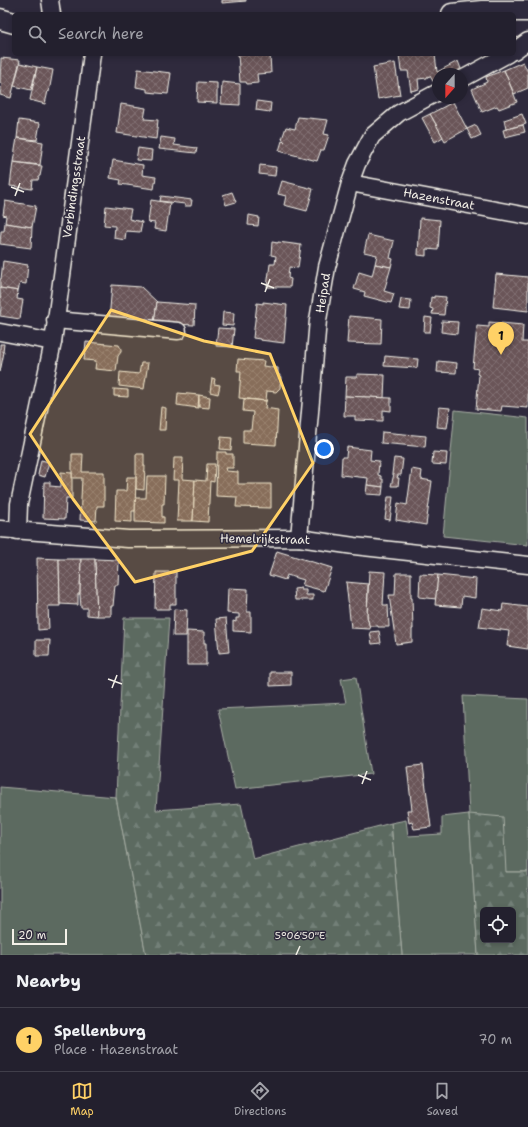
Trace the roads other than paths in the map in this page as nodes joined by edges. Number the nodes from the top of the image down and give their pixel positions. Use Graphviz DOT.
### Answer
graph roads {
  1 [pos="50,0"];
  2 [pos="519,8"];
  3 [pos="52,12"];
  4 [pos="472,12"];
  5 [pos="0,19"];
  6 [pos="12,22"];
  7 [pos="528,41"];
  8 [pos="516,50"];
  9 [pos="92,56"];
  10 [pos="504,56"];
  11 [pos="468,76"];
  12 [pos="432,95"];
  13 [pos="350,182"];
  14 [pos="528,216"];
  15 [pos="56,320"];
  16 [pos="178,331"];
  17 [pos="0,332"];
  18 [pos="53,342"];
  19 [pos="0,529"];
  20 [pos="18,531"];
  21 [pos="299,538"];
  22 [pos="528,565"];
  1 -- 3 [label="street"];
  2 -- 4 [label="street"];
  5 -- 6 [label="street"];
  7 -- 8 [label="street"];
  9 -- 15 [label="street, Verbindingsstraat"];
  10 -- 11 [label="street"];
  12 -- 13 [label="street, Heipad"];
  13 -- 14 [label="street, Hazenstraat"];
  13 -- 21 [label="street, Heipad"];
  15 -- 16 [label="street"];
  15 -- 18 [label="street, Verbindingsstraat"];
  17 -- 18 [label="street"];
  18 -- 20 [label="street, Verbindingsstraat"];
  19 -- 20 [label="street, Hemelrijkstraat"];
  20 -- 21 [label="street, Hemelrijkstraat"];
  21 -- 22 [label="street, Hemelrijkstraat"];
}
